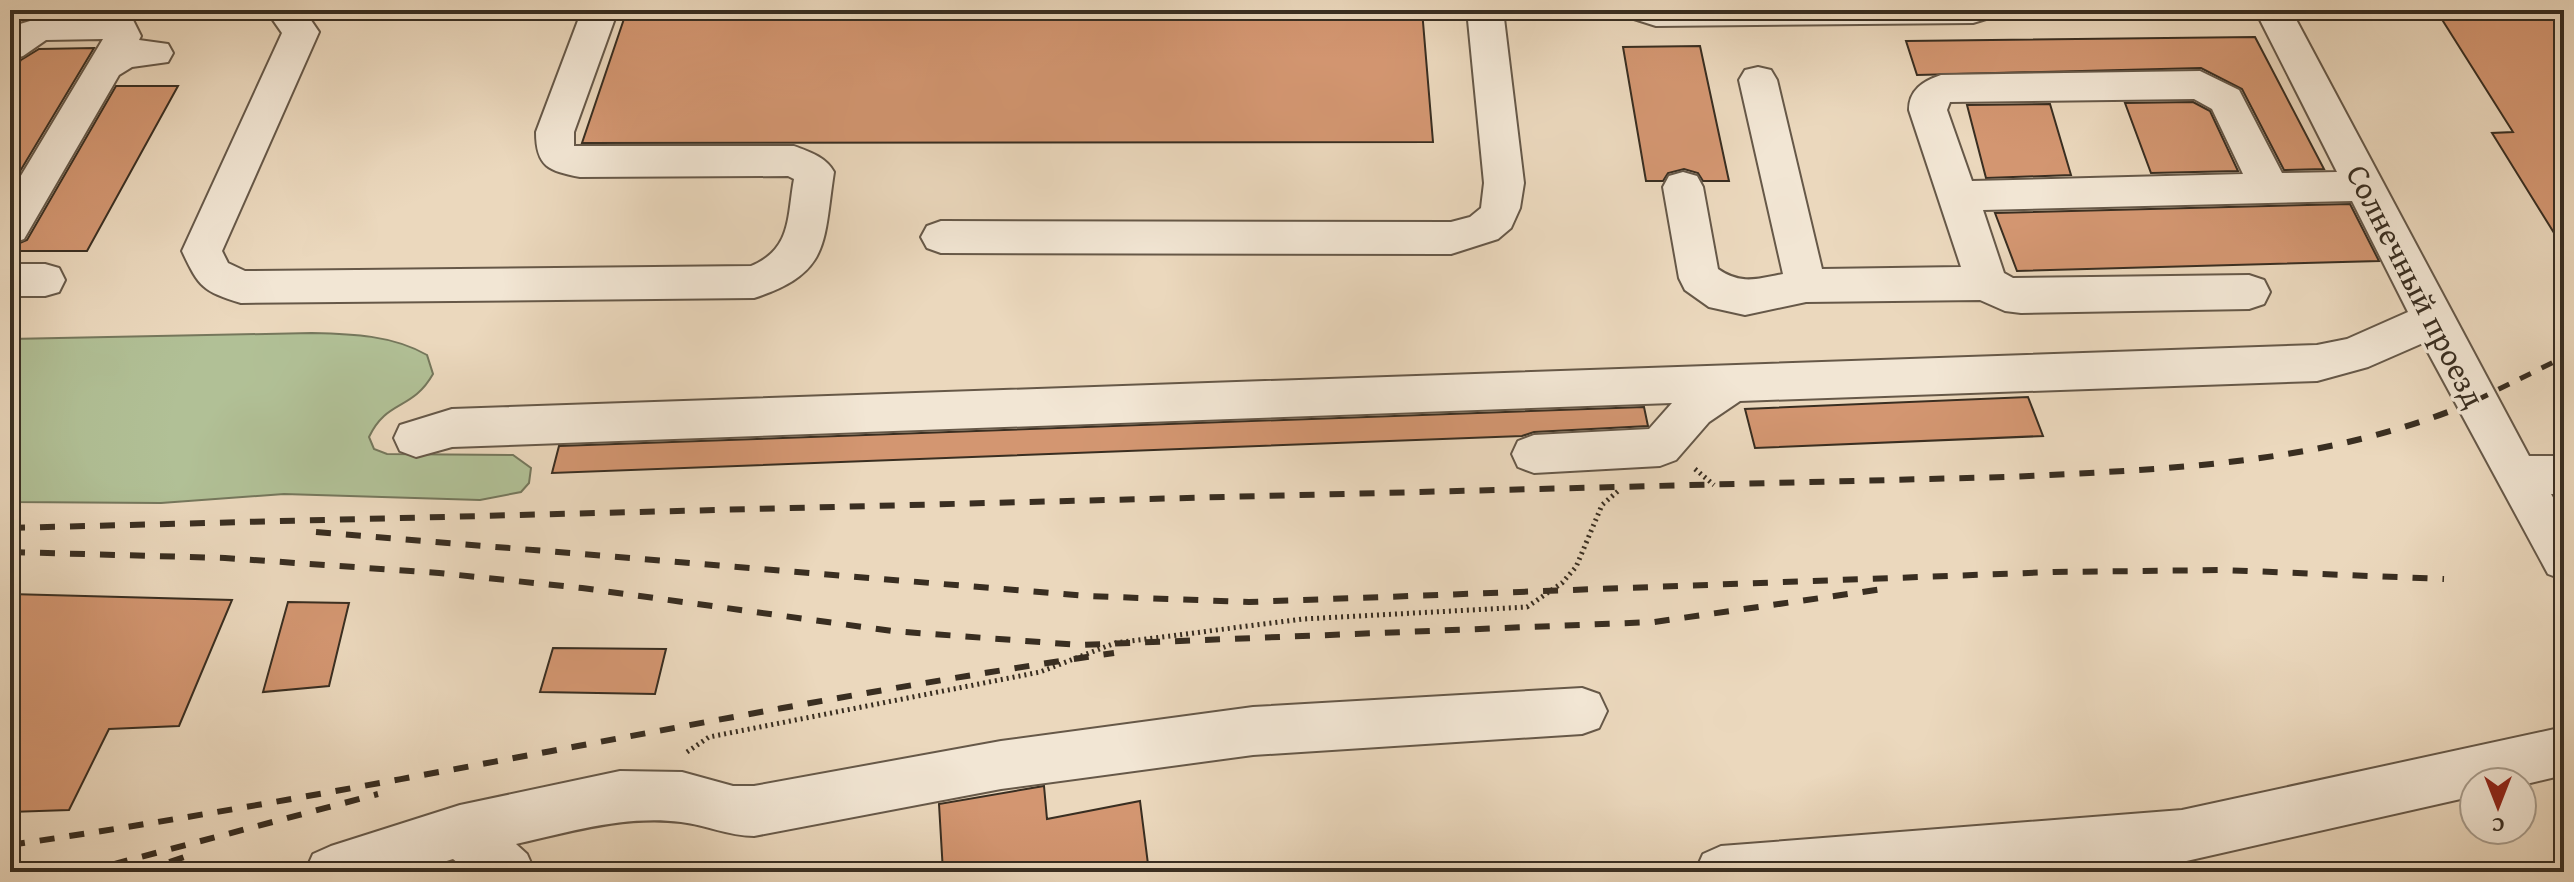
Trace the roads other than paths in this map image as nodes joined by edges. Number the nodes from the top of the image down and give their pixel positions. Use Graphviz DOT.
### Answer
graph roads {
  1 [pos="284,10"];
  2 [pos="600,10"];
  3 [pos="1485,10"];
  4 [pos="1647,10"];
  5 [pos="1932,10"];
  6 [pos="1973,10"];
  7 [pos="2273,10"];
  8 [pos="1808,11"];
  9 [pos="10,47"];
  10 [pos="155,53"];
  11 [pos="106,66"];
  12 [pos="1758,80"];
  13 [pos="2364,186"];
  14 [pos="1683,187"];
  15 [pos="2270,188"];
  16 [pos="1958,196"];
  17 [pos="10,228"];
  18 [pos="941,237"];
  19 [pos="1987,283"];
  20 [pos="1806,286"];
  21 [pos="2249,292"];
  22 [pos="2433,320"];
  23 [pos="1733,383"];
  24 [pos="416,438"];
  25 [pos="1534,454"];
  26 [pos="2518,475"];
  27 [pos="2564,475"];
  28 [pos="2564,559"];
  29 [pos="1582,711"];
  30 [pos="2564,751"];
  31 [pos="460,831"];
  32 [pos="331,872"];
  33 [pos="509,872"];
  34 [pos="1721,872"];
  1 -- 2 [label="lane"];
  3 -- 18 [label="lane"];
  4 -- 8 [label="lane"];
  5 -- 6 [label="lane"];
  5 -- 8 [label="lane"];
  7 -- 13 [label="lane, Солнечный проезд"];
  9 -- 11 [label="lane"];
  10 -- 11 [label="lane"];
  11 -- 17 [label="lane"];
  12 -- 20 [label="lane"];
  13 -- 15 [label="lane"];
  13 -- 22 [label="lane, Солнечный проезд"];
  14 -- 20 [label="lane"];
  15 -- 16 [label="lane"];
  15 -- 16 [label="lane"];
  16 -- 19 [label="lane"];
  19 -- 20 [label="lane"];
  19 -- 21 [label="lane"];
  22 -- 23 [label="lane"];
  22 -- 26 [label="lane, Солнечный проезд"];
  23 -- 24 [label="lane"];
  23 -- 25 [label="lane"];
  26 -- 27 [label="lane"];
  26 -- 28 [label="lane, Солнечный проезд"];
  29 -- 31 [label="lane"];
  30 -- 34 [label="lane"];
  31 -- 32 [label="lane"];
  31 -- 33 [label="lane"];
}
